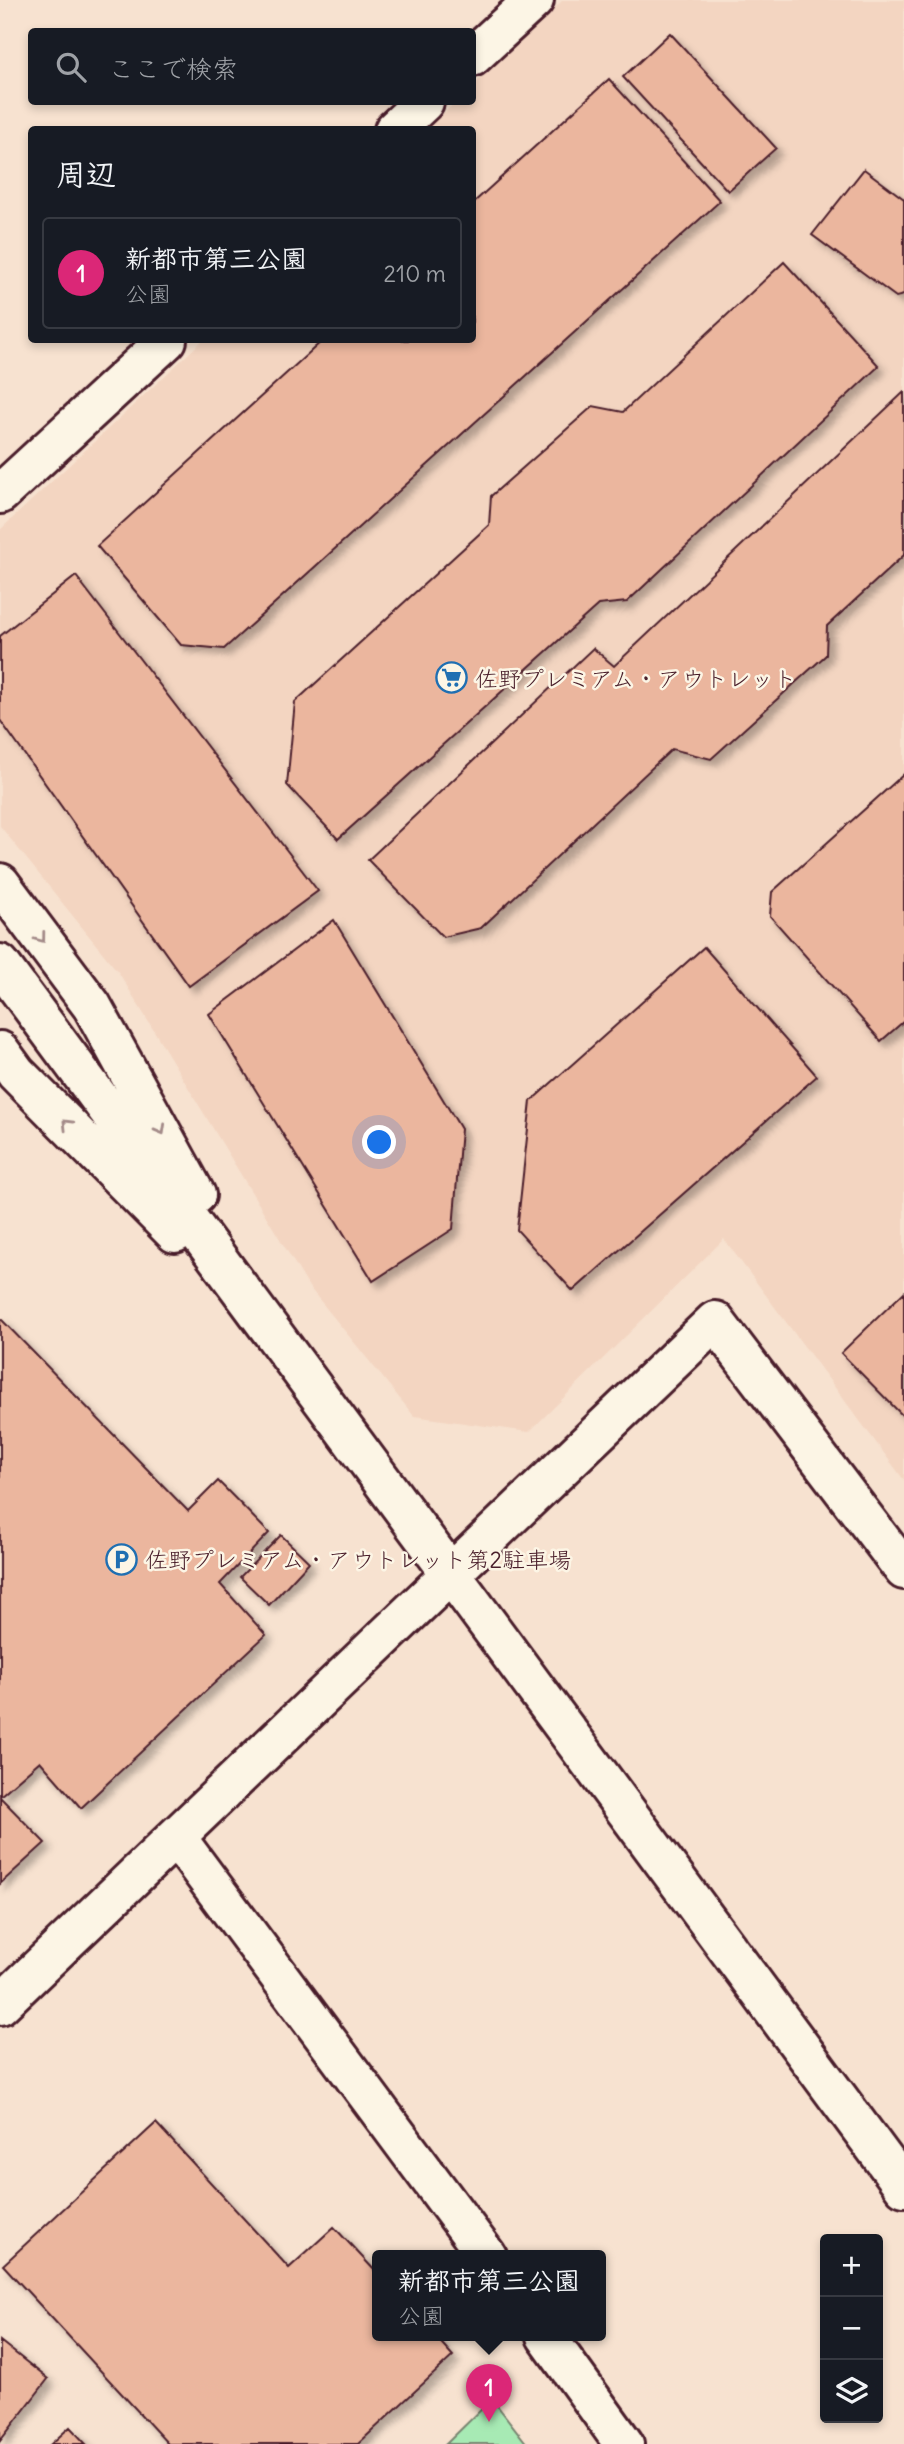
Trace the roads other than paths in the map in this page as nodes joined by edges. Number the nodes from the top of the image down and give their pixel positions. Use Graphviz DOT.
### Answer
graph roads {
  1 [pos="534,0"];
  2 [pos="476,53"];
  3 [pos="421,105"];
  4 [pos="398,126"];
  5 [pos="164,343"];
  6 [pos="0,494"];
  7 [pos="0,883"];
  8 [pos="0,964"];
  9 [pos="0,1051"];
  10 [pos="270,1329"];
  11 [pos="904,1570"];
  12 [pos="450,1575"];
  13 [pos="176,1837"];
  14 [pos="0,2005"];
  15 [pos="904,2187"];
  16 [pos="483,2250"];
  17 [pos="550,2341"];
  18 [pos="624,2444"];
  1 -- 2 [label="street"];
  3 -- 4 [label="street"];
  5 -- 6 [label="street"];
  7 -- 10 [label="street, one-way"];
  8 -- 10 [label="street"];
  10 -- 9 [label="street, one-way"];
  10 -- 12 [label="street"];
  11 -- 12 [label="street"];
  12 -- 13 [label="street"];
  12 -- 15 [label="street"];
  13 -- 14 [label="street"];
  13 -- 16 [label="street"];
  17 -- 18 [label="street"];
}
